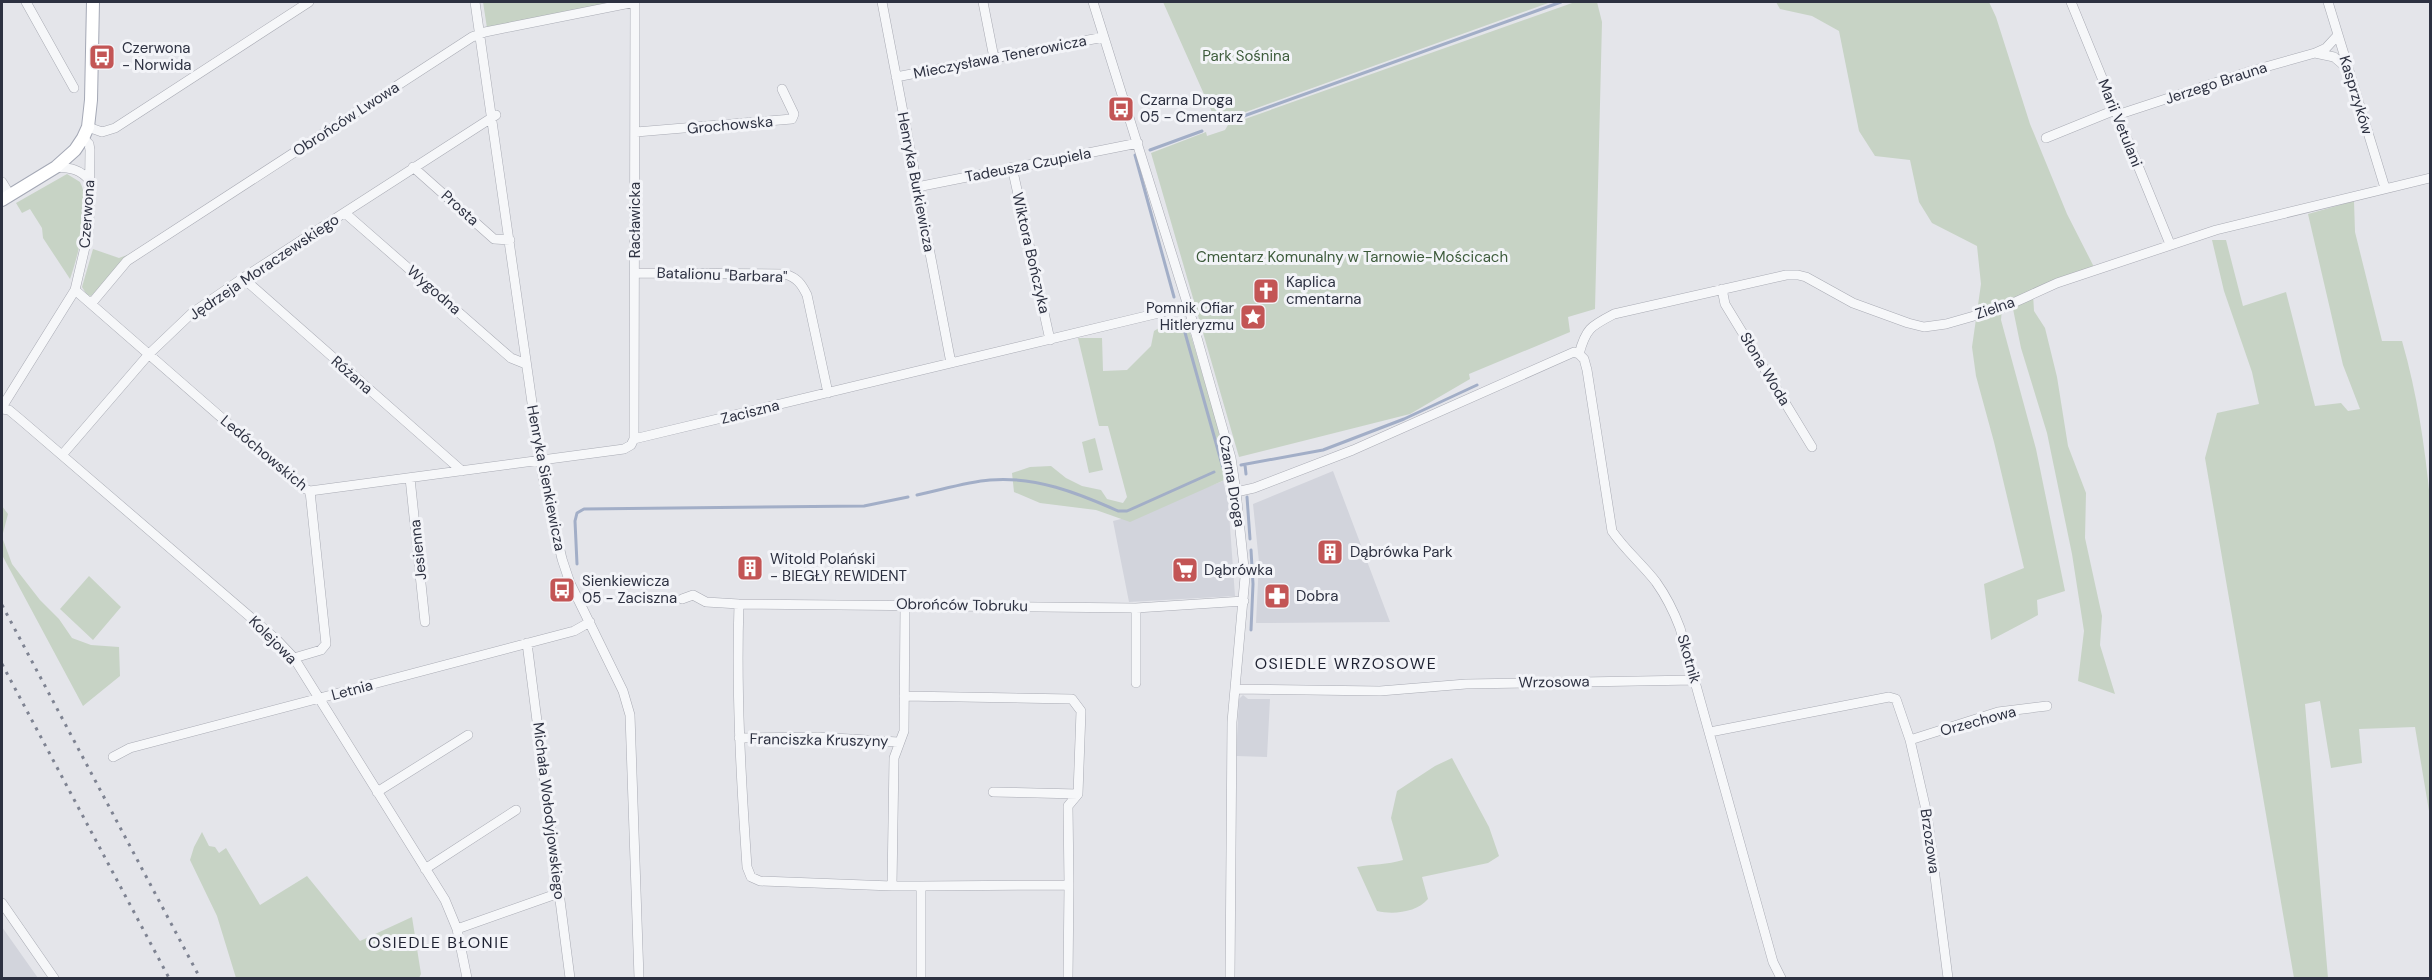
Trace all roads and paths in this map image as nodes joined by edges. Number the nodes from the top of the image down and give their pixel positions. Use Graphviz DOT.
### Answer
graph roads {
  1 [pos="26,2"];
  2 [pos="93,2"];
  3 [pos="309,2"];
  4 [pos="475,2"];
  5 [pos="635,2"];
  6 [pos="882,2"];
  7 [pos="983,2"];
  8 [pos="1093,2"];
  9 [pos="2071,2"];
  10 [pos="2328,2"];
  11 [pos="480,34"];
  12 [pos="2338,35"];
  13 [pos="1104,37"];
  14 [pos="2315,54"];
  15 [pos="994,58"];
  16 [pos="2349,71"];
  17 [pos="896,78"];
  18 [pos="74,88"];
  19 [pos="782,89"];
  20 [pos="2116,112"];
  21 [pos="494,116"];
  22 [pos="636,132"];
  23 [pos="86,133"];
  24 [pos="2046,138"];
  25 [pos="1138,144"];
  26 [pos="56,167"];
  27 [pos="413,167"];
  28 [pos="1012,167"];
  29 [pos="2430,178"];
  30 [pos="90,181"];
  31 [pos="2,182"];
  32 [pos="917,187"];
  33 [pos="2385,188"];
  34 [pos="6,197"];
  35 [pos="345,213"];
  36 [pos="510,240"];
  37 [pos="2170,244"];
  38 [pos="635,273"];
  39 [pos="243,278"];
  40 [pos="1722,289"];
  41 [pos="75,290"];
  42 [pos="90,304"];
  43 [pos="1188,306"];
  44 [pos="1050,340"];
  45 [pos="149,354"];
  46 [pos="1579,354"];
  47 [pos="951,363"];
  48 [pos="526,364"];
  49 [pos="828,393"];
  50 [pos="2,408"];
  51 [pos="634,439"];
  52 [pos="1812,447"];
  53 [pos="62,455"];
  54 [pos="539,462"];
  55 [pos="462,471"];
  56 [pos="410,478"];
  57 [pos="310,491"];
  58 [pos="1236,492"];
  59 [pos="682,599"];
  60 [pos="1244,601"];
  61 [pos="739,603"];
  62 [pos="905,605"];
  63 [pos="1136,608"];
  64 [pos="425,622"];
  65 [pos="590,622"];
  66 [pos="527,643"];
  67 [pos="294,658"];
  68 [pos="1695,680"];
  69 [pos="1136,683"];
  70 [pos="1235,689"];
  71 [pos="904,696"];
  72 [pos="319,699"];
  73 [pos="2047,706"];
  74 [pos="1710,732"];
  75 [pos="468,735"];
  76 [pos="739,738"];
  77 [pos="1910,740"];
  78 [pos="898,742"];
  79 [pos="113,757"];
  80 [pos="377,792"];
  81 [pos="993,792"];
  82 [pos="1078,794"];
  83 [pos="516,810"];
  84 [pos="425,869"];
  85 [pos="1069,885"];
  86 [pos="892,886"];
  87 [pos="921,886"];
  88 [pos="559,893"];
  89 [pos="2,903"];
  90 [pos="457,929"];
  91 [pos="54,978"];
  92 [pos="467,978"];
  93 [pos="570,978"];
  94 [pos="639,978"];
  95 [pos="921,978"];
  96 [pos="1068,978"];
  97 [pos="1230,978"];
  98 [pos="1781,978"];
  99 [pos="1948,978"];
  1 -- 18 [label="street"];
  2 -- 23 [label="main road, Czerwona"];
  3 -- 23 [label="street"];
  4 -- 11 [label="street, Henryka Sienkiewicza"];
  5 -- 11 [label="street, Obrońców Lwowa"];
  5 -- 22 [label="street, Racławicka"];
  6 -- 17 [label="street, Henryka Burkiewicza"];
  7 -- 15 [label="street"];
  8 -- 13 [label="street, Czarna Droga"];
  9 -- 20 [label="street, Marii Vetulani"];
  10 -- 12 [label="street, Kasprzyków"];
  11 -- 21 [label="street, Henryka Sienkiewicza"];
  11 -- 42 [label="street, Obrońców Lwowa"];
  12 -- 14 [label="street, Jerzego Brauna"];
  12 -- 16 [label="street, Kasprzyków"];
  13 -- 15 [label="street, Mieczysława Tenerowicza"];
  13 -- 25 [label="street, Czarna Droga"];
  14 -- 16 [label="street"];
  14 -- 20 [label="street, Jerzego Brauna"];
  15 -- 17 [label="street, Mieczysława Tenerowicza"];
  16 -- 33 [label="street, Kasprzyków"];
  17 -- 32 [label="street, Henryka Burkiewicza"];
  19 -- 22 [label="street, Grochowska"];
  20 -- 24 [label="street, Jerzego Brauna"];
  20 -- 37 [label="street, Marii Vetulani"];
  21 -- 27 [label="street, Jędrzeja Moraczewskiego"];
  21 -- 36 [label="street, Henryka Sienkiewicza"];
  22 -- 38 [label="street, Racławicka"];
  23 -- 26 [label="main road"];
  23 -- 30 [label="street, Czerwona"];
  25 -- 28 [label="street, Tadeusza Czupiela"];
  25 -- 43 [label="street, Czarna Droga"];
  26 -- 30 [label="street"];
  26 -- 34 [label="main road"];
  27 -- 35 [label="street, Jędrzeja Moraczewskiego"];
  27 -- 36 [label="street, Prosta"];
  28 -- 32 [label="street, Tadeusza Czupiela"];
  28 -- 44 [label="street, Wiktora Bończyka"];
  29 -- 33 [label="street, Zielna"];
  30 -- 41 [label="street, Czerwona"];
  31 -- 34 [label="street"];
  32 -- 47 [label="street, Henryka Burkiewicza"];
  33 -- 37 [label="street, Zielna"];
  35 -- 39 [label="street, Jędrzeja Moraczewskiego"];
  35 -- 48 [label="street, Wygodna"];
  36 -- 48 [label="street, Henryka Sienkiewicza"];
  37 -- 40 [label="street, Zielna"];
  38 -- 49 [label="street, Batalionu \"Barbara\""];
  38 -- 51 [label="street, Racławicka"];
  39 -- 45 [label="street, Jędrzeja Moraczewskiego"];
  39 -- 55 [label="street, Różana"];
  40 -- 46 [label="street, Zielna"];
  40 -- 52 [label="street, Słona Woda"];
  41 -- 42 [label="street, Ledóchowskich"];
  41 -- 50 [label="street, Czerwona"];
  42 -- 45 [label="street, Ledóchowskich"];
  43 -- 44 [label="street, Zaciszna"];
  43 -- 58 [label="street, Czarna Droga"];
  44 -- 47 [label="street, Zaciszna"];
  45 -- 53 [label="street, Jędrzeja Moraczewskiego"];
  45 -- 57 [label="street, Ledóchowskich"];
  46 -- 58 [label="street"];
  46 -- 68 [label="street, Skotnik"];
  47 -- 49 [label="street, Zaciszna"];
  48 -- 54 [label="street, Henryka Sienkiewicza"];
  49 -- 51 [label="street, Zaciszna"];
  50 -- 53 [label="street, Kolejowa"];
  51 -- 54 [label="street, Zaciszna"];
  53 -- 67 [label="street, Kolejowa"];
  54 -- 55 [label="street, Zaciszna"];
  54 -- 65 [label="street, Henryka Sienkiewicza"];
  55 -- 56 [label="street, Zaciszna"];
  56 -- 57 [label="street, Zaciszna"];
  56 -- 64 [label="street, Jesienna"];
  57 -- 67 [label="street, Ledóchowskich"];
  58 -- 60 [label="street, Czarna Droga"];
  59 -- 61 [label="street, Obrońców Tobruku"];
  60 -- 63 [label="street, Obrońców Tobruku"];
  60 -- 70 [label="street, Czarna Droga"];
  61 -- 62 [label="street, Obrońców Tobruku"];
  61 -- 76 [label="street"];
  62 -- 63 [label="street, Obrońców Tobruku"];
  62 -- 71 [label="street"];
  63 -- 69 [label="street"];
  65 -- 66 [label="street, Letnia"];
  65 -- 94 [label="street, Henryka Sienkiewicza"];
  66 -- 72 [label="street, Letnia"];
  66 -- 88 [label="street, Michała Wołodyjowskiego"];
  67 -- 72 [label="street, Kolejowa"];
  68 -- 70 [label="street, Wrzosowa"];
  68 -- 74 [label="street, Skotnik"];
  70 -- 97 [label="street, Czarna Droga"];
  71 -- 78 [label="street"];
  71 -- 82 [label="street"];
  72 -- 79 [label="street, Letnia"];
  72 -- 80 [label="street, Kolejowa"];
  73 -- 77 [label="street, Orzechowa"];
  74 -- 77 [label="street, Brzozowa"];
  74 -- 98 [label="street, Skotnik"];
  75 -- 80 [label="street"];
  76 -- 78 [label="street, Franciszka Kruszyny"];
  76 -- 86 [label="street"];
  77 -- 99 [label="street, Brzozowa"];
  78 -- 86 [label="street"];
  80 -- 84 [label="street, Kolejowa"];
  81 -- 82 [label="street"];
  82 -- 85 [label="street"];
  83 -- 84 [label="street"];
  84 -- 90 [label="street, Kolejowa"];
  85 -- 87 [label="street"];
  85 -- 96 [label="street"];
  86 -- 87 [label="street"];
  87 -- 95 [label="street"];
  88 -- 90 [label="street"];
  88 -- 93 [label="street, Michała Wołodyjowskiego"];
  89 -- 91 [label="street"];
  90 -- 92 [label="street, Kolejowa"];
}
